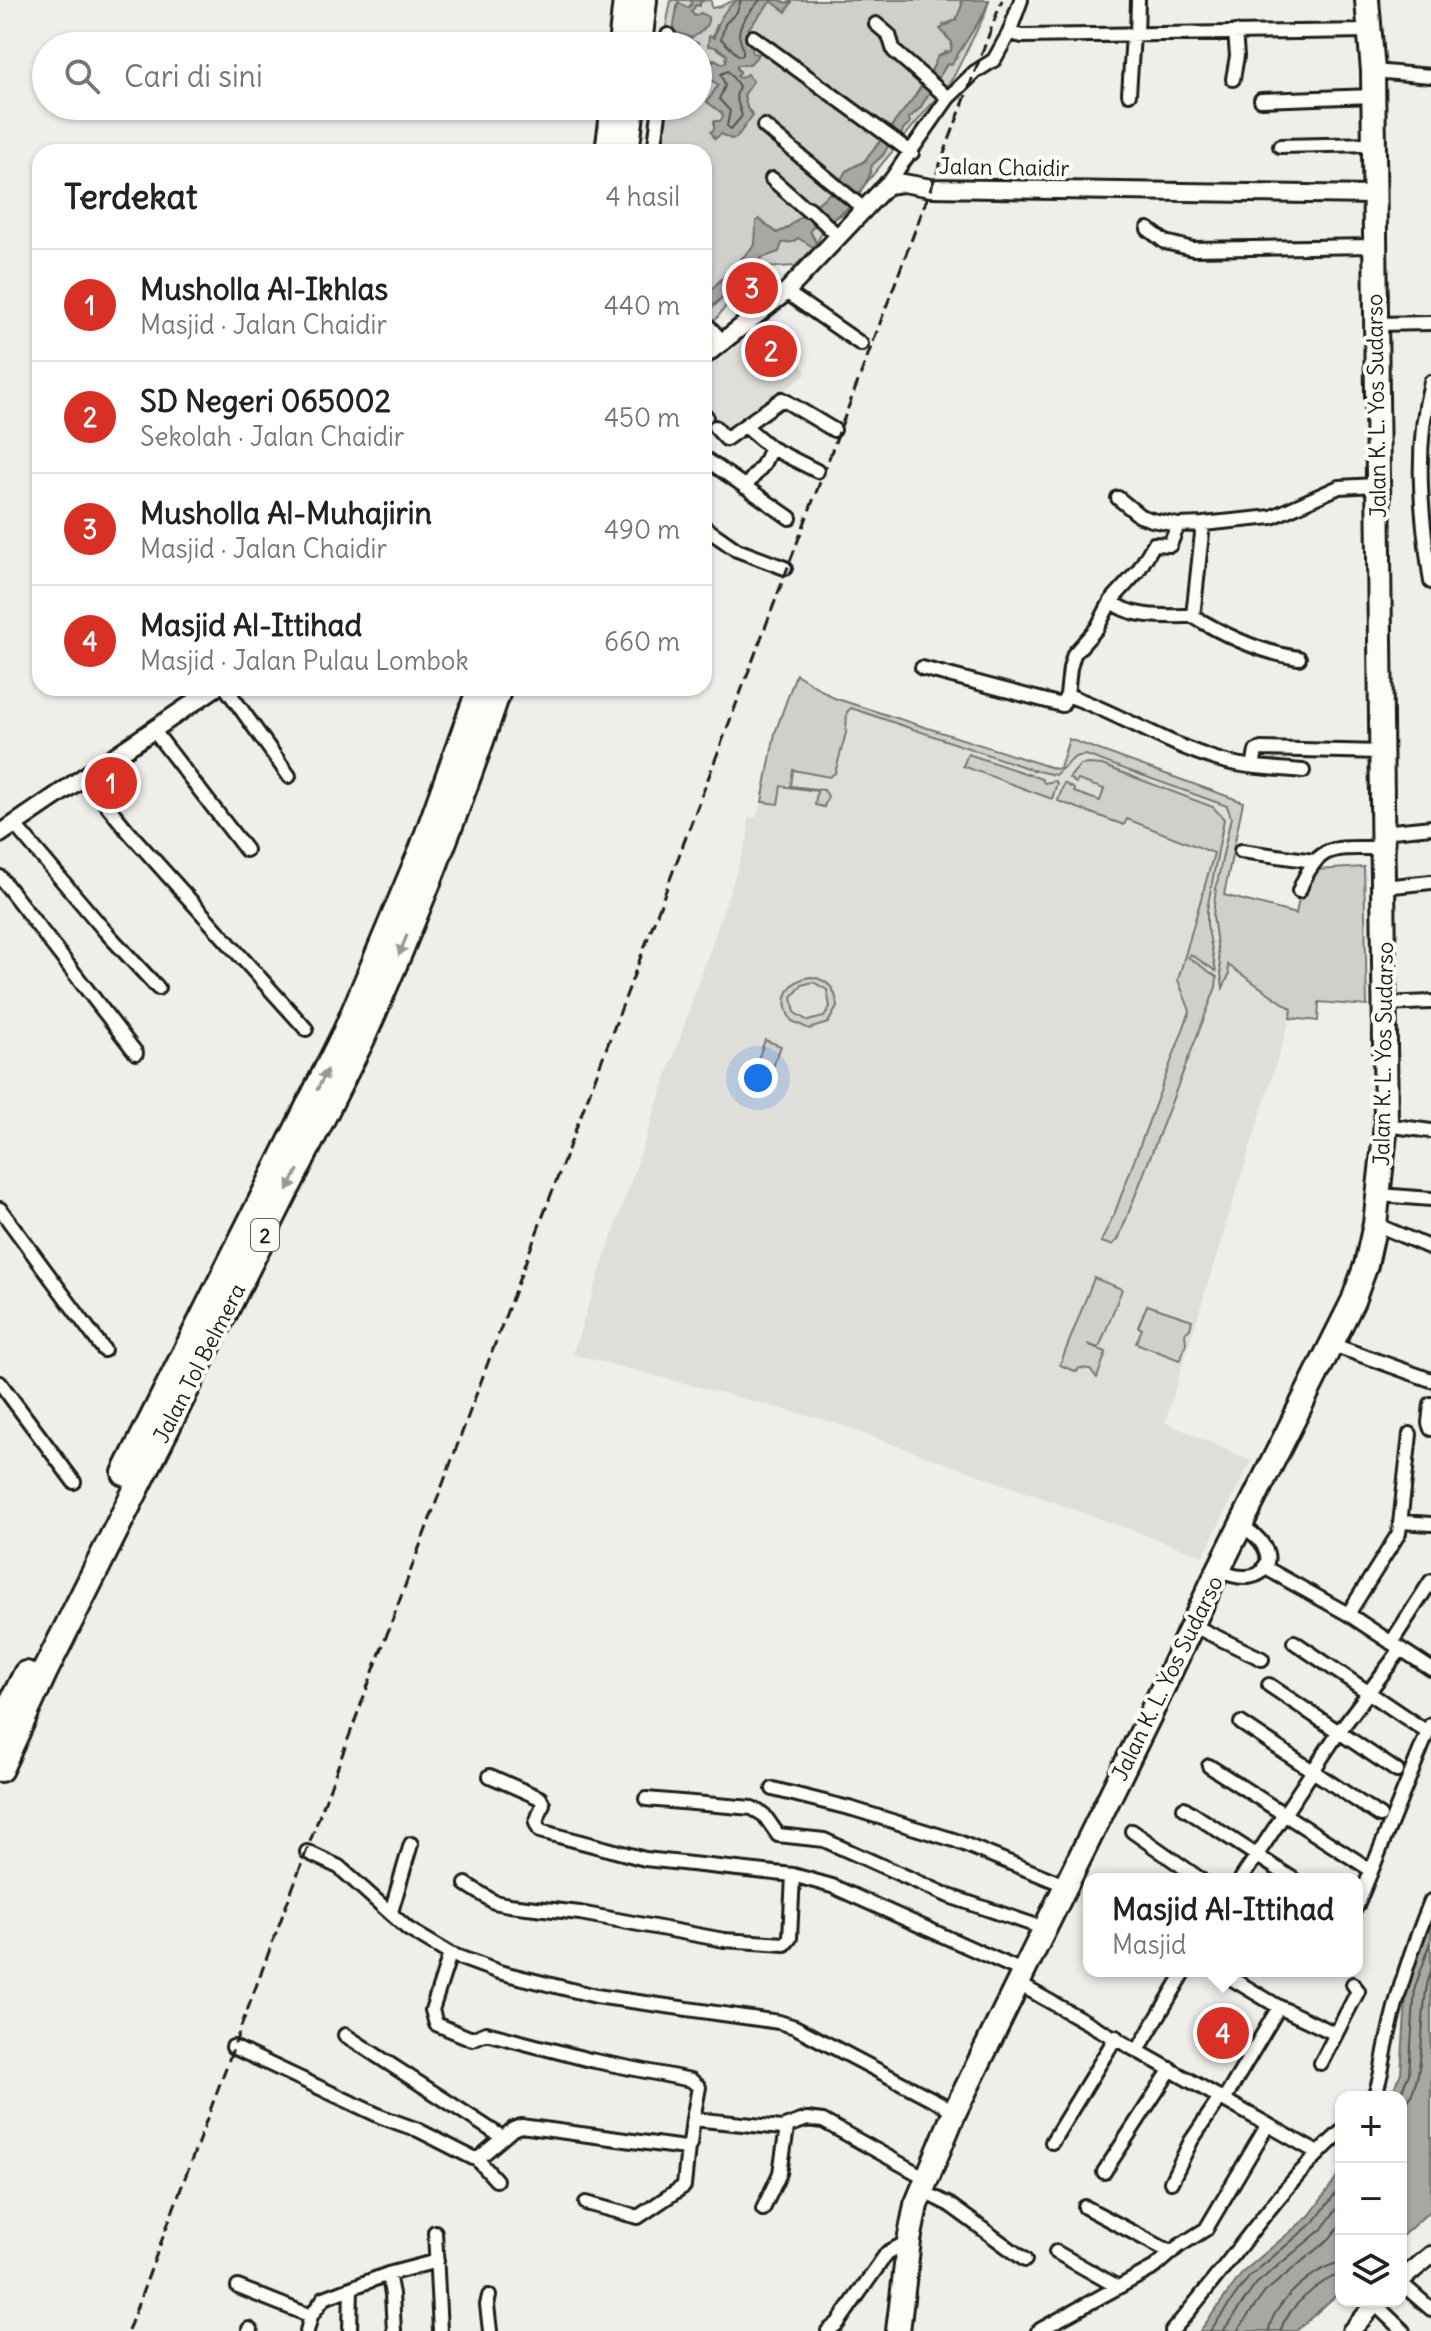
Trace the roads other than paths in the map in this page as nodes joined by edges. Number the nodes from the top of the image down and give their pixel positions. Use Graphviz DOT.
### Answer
graph roads {
  1 [pos="626,0"];
  2 [pos="644,0"];
  3 [pos="1021,0"];
  4 [pos="1138,0"];
  5 [pos="1367,0"];
  6 [pos="876,24"];
  7 [pos="1371,31"];
  8 [pos="623,32"];
  9 [pos="641,32"];
  10 [pos="1235,32"];
  11 [pos="1009,33"];
  12 [pos="1135,35"];
  13 [pos="753,37"];
  14 [pos="1373,71"];
  15 [pos="1431,76"];
  16 [pos="1233,79"];
  17 [pos="1129,94"];
  18 [pos="1373,96"];
  19 [pos="948,98"];
  20 [pos="1261,100"];
  21 [pos="612,120"];
  22 [pos="630,120"];
  23 [pos="658,120"];
  24 [pos="764,126"];
  25 [pos="609,144"];
  26 [pos="627,144"];
  27 [pos="655,144"];
  28 [pos="1373,144"];
  29 [pos="1280,146"];
  30 [pos="907,150"];
  31 [pos="772,179"];
  32 [pos="887,185"];
  33 [pos="1373,195"];
  34 [pos="861,207"];
  35 [pos="1148,229"];
  36 [pos="839,237"];
  37 [pos="1374,246"];
  38 [pos="786,292"];
  39 [pos="1431,323"];
  40 [pos="1375,324"];
  41 [pos="712,330"];
  42 [pos="724,343"];
  43 [pos="861,344"];
  44 [pos="712,351"];
  45 [pos="1431,382"];
  46 [pos="1431,417"];
  47 [pos="712,423"];
  48 [pos="745,426"];
  49 [pos="834,430"];
  50 [pos="771,448"];
  51 [pos="1420,450"];
  52 [pos="712,464"];
  53 [pos="817,471"];
  54 [pos="1376,485"];
  55 [pos="745,487"];
  56 [pos="1118,498"];
  57 [pos="790,518"];
  58 [pos="1203,524"];
  59 [pos="1178,525"];
  60 [pos="712,533"];
  61 [pos="785,568"];
  62 [pos="1431,582"];
  63 [pos="1111,601"];
  64 [pos="1193,616"];
  65 [pos="1299,658"];
  66 [pos="922,668"];
  67 [pos="1067,695"];
  68 [pos="204,696"];
  69 [pos="232,696"];
  70 [pos="477,696"];
  71 [pos="496,696"];
  72 [pos="154,731"];
  73 [pos="1382,752"];
  74 [pos="1253,766"];
  75 [pos="1303,771"];
  76 [pos="289,776"];
  77 [pos="84,777"];
  78 [pos="1431,827"];
  79 [pos="7,829"];
  80 [pos="1383,840"];
  81 [pos="246,850"];
  82 [pos="1241,851"];
  83 [pos="1314,861"];
  84 [pos="0,877"];
  85 [pos="1431,882"];
  86 [pos="1384,887"];
  87 [pos="1299,891"];
  88 [pos="158,988"];
  89 [pos="1431,1002"];
  90 [pos="1385,1004"];
  91 [pos="306,1029"];
  92 [pos="136,1053"];
  93 [pos="1386,1125"];
  94 [pos="1431,1131"];
  95 [pos="1380,1195"];
  96 [pos="1431,1199"];
  97 [pos="0,1209"];
  98 [pos="1375,1224"];
  99 [pos="1431,1248"];
  100 [pos="1333,1345"];
  101 [pos="104,1350"];
  102 [pos="1431,1380"];
  103 [pos="0,1383"];
  104 [pos="1431,1404"];
  105 [pos="1431,1429"];
  106 [pos="1410,1434"];
  107 [pos="74,1482"];
  108 [pos="1402,1522"];
  109 [pos="1431,1524"];
  110 [pos="1241,1526"];
  111 [pos="1264,1567"];
  112 [pos="1219,1570"];
  113 [pos="1431,1581"];
  114 [pos="1348,1614"];
  115 [pos="1194,1626"];
  116 [pos="1294,1642"];
  117 [pos="1396,1646"];
  118 [pos="1262,1659"];
  119 [pos="1431,1669"];
  120 [pos="1269,1685"];
  121 [pos="1371,1691"];
  122 [pos="1241,1723"];
  123 [pos="0,1726"];
  124 [pos="1429,1728"];
  125 [pos="1338,1733"];
  126 [pos="1427,1747"];
  127 [pos="1209,1766"];
  128 [pos="0,1769"];
  129 [pos="1314,1771"];
  130 [pos="1397,1771"];
  131 [pos="490,1776"];
  132 [pos="773,1789"];
  133 [pos="646,1799"];
  134 [pos="1184,1808"];
  135 [pos="1286,1815"];
  136 [pos="1380,1816"];
  137 [pos="1132,1831"];
  138 [pos="411,1844"];
  139 [pos="307,1852"];
  140 [pos="1257,1855"];
  141 [pos="1371,1870"];
  142 [pos="1192,1873"];
  143 [pos="1245,1873"];
  144 [pos="1284,1873"];
  145 [pos="793,1875"];
  146 [pos="466,1884"];
  147 [pos="1067,1886"];
  148 [pos="1363,1891"];
  149 [pos="1431,1901"];
  150 [pos="391,1912"];
  151 [pos="1046,1929"];
  152 [pos="450,1954"];
  153 [pos="1181,1977"];
  154 [pos="1229,1977"];
  155 [pos="1022,1978"];
  156 [pos="1353,1984"];
  157 [pos="1279,2007"];
  158 [pos="1336,2034"];
  159 [pos="345,2035"];
  160 [pos="1116,2037"];
  161 [pos="233,2047"];
  162 [pos="1138,2050"];
  163 [pos="1321,2063"];
  164 [pos="1171,2069"];
  165 [pos="1377,2091"];
  166 [pos="1222,2099"];
  167 [pos="955,2111"];
  168 [pos="693,2119"];
  169 [pos="1267,2126"];
  170 [pos="787,2128"];
  171 [pos="502,2137"];
  172 [pos="1335,2137"];
  173 [pos="1052,2142"];
  174 [pos="688,2147"];
  175 [pos="1318,2153"];
  176 [pos="477,2159"];
  177 [pos="1104,2172"];
  178 [pos="496,2180"];
  179 [pos="1171,2182"];
  180 [pos="922,2188"];
  181 [pos="586,2203"];
  182 [pos="1085,2207"];
  183 [pos="763,2209"];
  184 [pos="435,2232"];
  185 [pos="909,2241"];
  186 [pos="1056,2252"];
  187 [pos="1172,2253"];
  188 [pos="1431,2255"];
  189 [pos="1025,2260"];
  190 [pos="437,2261"];
  191 [pos="388,2274"];
  192 [pos="1407,2276"];
  193 [pos="238,2287"];
  194 [pos="1118,2287"];
  195 [pos="1407,2287"];
  196 [pos="351,2288"];
  197 [pos="489,2296"];
  198 [pos="1372,2307"];
  199 [pos="1380,2307"];
  200 [pos="1431,2309"];
  201 [pos="311,2316"];
  202 [pos="898,2320"];
  203 [pos="307,2331"];
  204 [pos="350,2331"];
  205 [pos="394,2331"];
  206 [pos="440,2331"];
  207 [pos="490,2331"];
  208 [pos="828,2331"];
  209 [pos="890,2331"];
  210 [pos="1038,2331"];
  211 [pos="1172,2331"];
  212 [pos="1351,2331"];
  213 [pos="1403,2331"];
  1 -- 8 [label="highway"];
  2 -- 9 [label="highway"];
  3 -- 11 [label="street"];
  4 -- 12 [label="street"];
  5 -- 7 [label="highway, Jalan K. L. Yos Sudarso"];
  6 -- 19 [label="street"];
  7 -- 10 [label="street"];
  7 -- 14 [label="highway, Jalan K. L. Yos Sudarso"];
  10 -- 12 [label="street"];
  10 -- 16 [label="street"];
  11 -- 12 [label="street"];
  11 -- 19 [label="street"];
  12 -- 17 [label="street"];
  13 -- 30 [label="street"];
  14 -- 15 [label="street"];
  14 -- 18 [label="highway, Jalan K. L. Yos Sudarso"];
  18 -- 20 [label="street"];
  18 -- 28 [label="highway, Jalan K. L. Yos Sudarso"];
  19 -- 30 [label="street"];
  21 -- 25 [label="highway"];
  22 -- 26 [label="highway"];
  23 -- 27 [label="street"];
  24 -- 34 [label="street"];
  28 -- 29 [label="street"];
  28 -- 33 [label="highway, Jalan K. L. Yos Sudarso"];
  30 -- 32 [label="street"];
  31 -- 36 [label="street"];
  32 -- 33 [label="street, Jalan Chaidir"];
  32 -- 34 [label="street"];
  33 -- 37 [label="highway, Jalan K. L. Yos Sudarso"];
  34 -- 36 [label="street"];
  35 -- 37 [label="street"];
  36 -- 38 [label="street"];
  37 -- 40 [label="highway, Jalan K. L. Yos Sudarso"];
  38 -- 42 [label="street"];
  38 -- 43 [label="street"];
  39 -- 40 [label="street"];
  40 -- 54 [label="highway, Jalan K. L. Yos Sudarso"];
  41 -- 42 [label="street"];
  42 -- 44 [label="street"];
  45 -- 51 [label="street"];
  46 -- 51 [label="street"];
  47 -- 48 [label="street"];
  48 -- 49 [label="street"];
  48 -- 50 [label="street"];
  50 -- 53 [label="street"];
  50 -- 55 [label="street"];
  51 -- 62 [label="street"];
  52 -- 55 [label="street"];
  54 -- 58 [label="street"];
  54 -- 73 [label="highway, Jalan K. L. Yos Sudarso"];
  55 -- 57 [label="street"];
  56 -- 59 [label="street"];
  58 -- 59 [label="street"];
  58 -- 64 [label="street"];
  59 -- 63 [label="street"];
  60 -- 61 [label="street"];
  63 -- 64 [label="street"];
  63 -- 67 [label="street"];
  64 -- 65 [label="street"];
  66 -- 67 [label="street"];
  67 -- 74 [label="street"];
  68 -- 72 [label="street"];
  69 -- 76 [label="street"];
  123 -- 70 [label="highway, Jalan Tol Belmera / 2, one-way"];
  71 -- 128 [label="highway, Jalan Tol Belmera / 2, one-way"];
  72 -- 77 [label="street"];
  72 -- 81 [label="street"];
  73 -- 74 [label="street"];
  73 -- 80 [label="highway, Jalan K. L. Yos Sudarso"];
  74 -- 75 [label="street"];
  77 -- 79 [label="street"];
  77 -- 91 [label="street"];
  78 -- 80 [label="street"];
  79 -- 88 [label="street"];
  80 -- 83 [label="street"];
  80 -- 86 [label="highway, Jalan K. L. Yos Sudarso"];
  82 -- 83 [label="street"];
  83 -- 87 [label="street"];
  84 -- 92 [label="street"];
  85 -- 86 [label="street"];
  86 -- 90 [label="highway, Jalan K. L. Yos Sudarso"];
  89 -- 90 [label="street"];
  90 -- 93 [label="highway, Jalan K. L. Yos Sudarso"];
  93 -- 94 [label="street"];
  93 -- 95 [label="highway, Jalan K. L. Yos Sudarso"];
  95 -- 96 [label="street"];
  95 -- 98 [label="highway, Jalan K. L. Yos Sudarso"];
  97 -- 101 [label="street"];
  98 -- 99 [label="street"];
  98 -- 100 [label="highway, Jalan K. L. Yos Sudarso"];
  100 -- 102 [label="street"];
  100 -- 110 [label="highway, Jalan K. L. Yos Sudarso"];
  103 -- 107 [label="street"];
  104 -- 105 [label="street"];
  106 -- 108 [label="street"];
  108 -- 109 [label="street"];
  108 -- 114 [label="street"];
  110 -- 111 [label="street"];
  110 -- 112 [label="highway, Jalan K. L. Yos Sudarso"];
  111 -- 112 [label="street"];
  111 -- 114 [label="street"];
  112 -- 115 [label="highway, Jalan K. L. Yos Sudarso"];
  113 -- 117 [label="street"];
  114 -- 117 [label="street"];
  115 -- 118 [label="street"];
  115 -- 147 [label="highway, Jalan K. L. Yos Sudarso"];
  116 -- 121 [label="street"];
  117 -- 119 [label="street"];
  117 -- 121 [label="street"];
  120 -- 125 [label="street"];
  121 -- 124 [label="street"];
  121 -- 125 [label="street"];
  122 -- 129 [label="street"];
  124 -- 126 [label="street"];
  125 -- 129 [label="street"];
  125 -- 130 [label="street"];
  126 -- 141 [label="street"];
  127 -- 135 [label="street"];
  129 -- 135 [label="street"];
  129 -- 136 [label="street"];
  131 -- 145 [label="street"];
  132 -- 147 [label="street"];
  133 -- 151 [label="street"];
  134 -- 140 [label="street"];
  135 -- 140 [label="street"];
  135 -- 141 [label="street"];
  137 -- 142 [label="street"];
  138 -- 150 [label="street"];
  139 -- 150 [label="street"];
  140 -- 143 [label="street"];
  140 -- 144 [label="street"];
  141 -- 148 [label="street"];
  145 -- 146 [label="street"];
  145 -- 155 [label="street"];
  147 -- 151 [label="highway, Jalan K. L. Yos Sudarso"];
  149 -- 165 [label="street"];
  150 -- 152 [label="street"];
  151 -- 155 [label="highway, Jalan K. L. Yos Sudarso"];
  152 -- 167 [label="street"];
  152 -- 168 [label="street"];
  153 -- 162 [label="street"];
  154 -- 157 [label="street"];
  155 -- 160 [label="street"];
  155 -- 167 [label="highway, Jalan K. L. Yos Sudarso"];
  156 -- 158 [label="street"];
  157 -- 158 [label="street"];
  157 -- 166 [label="street"];
  158 -- 163 [label="street"];
  159 -- 171 [label="street"];
  160 -- 162 [label="street"];
  160 -- 173 [label="street"];
  161 -- 176 [label="street"];
  162 -- 164 [label="street"];
  164 -- 166 [label="street"];
  164 -- 177 [label="street"];
  166 -- 169 [label="street"];
  166 -- 179 [label="street"];
  167 -- 180 [label="highway, Jalan K. L. Yos Sudarso"];
  168 -- 170 [label="street"];
  168 -- 174 [label="street"];
  169 -- 175 [label="street"];
  169 -- 187 [label="street"];
  170 -- 180 [label="street"];
  170 -- 183 [label="street"];
  171 -- 174 [label="street"];
  171 -- 176 [label="street"];
  172 -- 175 [label="street"];
  174 -- 181 [label="street"];
  175 -- 211 [label="street"];
  176 -- 178 [label="street"];
  180 -- 185 [label="highway, Jalan K. L. Yos Sudarso"];
  180 -- 189 [label="street"];
  182 -- 187 [label="street"];
  184 -- 190 [label="street"];
  185 -- 202 [label="highway, Jalan K. L. Yos Sudarso"];
  185 -- 208 [label="street"];
  186 -- 194 [label="street"];
  187 -- 194 [label="street"];
  188 -- 192 [label="street"];
  190 -- 191 [label="street"];
  190 -- 206 [label="street"];
  191 -- 196 [label="street"];
  191 -- 205 [label="street"];
  193 -- 201 [label="street"];
  194 -- 210 [label="street"];
  195 -- 200 [label="street"];
  196 -- 201 [label="street"];
  196 -- 204 [label="street"];
  197 -- 207 [label="street"];
  198 -- 212 [label="street"];
  199 -- 213 [label="street"];
  201 -- 203 [label="street"];
  202 -- 209 [label="highway, Jalan K. L. Yos Sudarso"];
}
